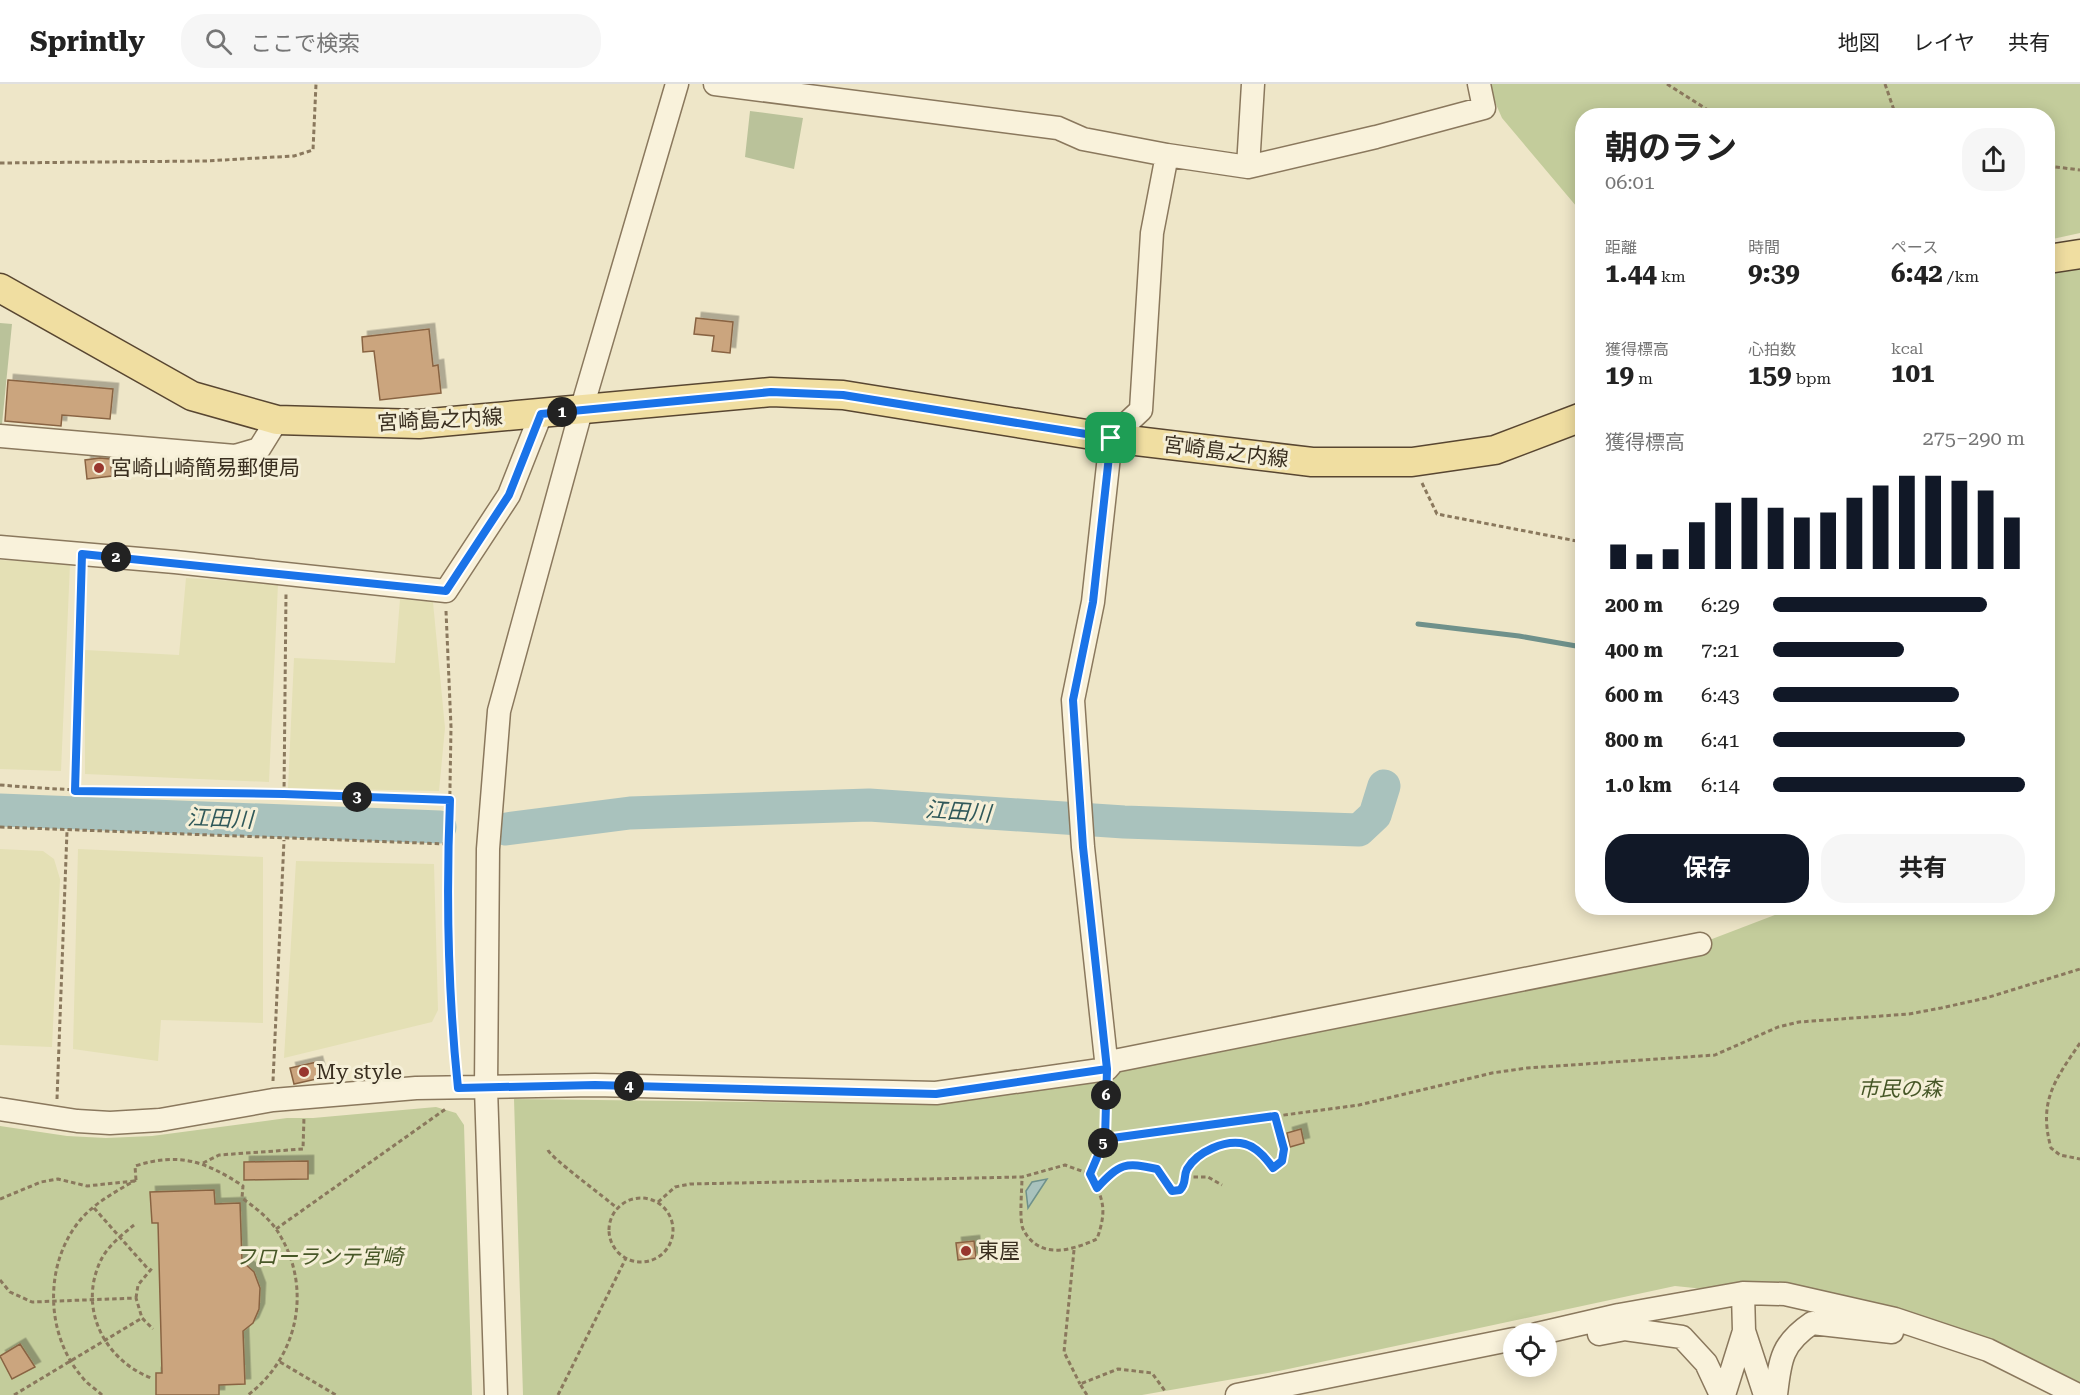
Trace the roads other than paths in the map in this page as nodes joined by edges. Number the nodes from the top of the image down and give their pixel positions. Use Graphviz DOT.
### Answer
graph roads {
  1 [pos="677,84"];
  2 [pos="715,84"];
  3 [pos="1253,84"];
  4 [pos="1479,84"];
  5 [pos="1167,155"];
  6 [pos="1248,167"];
  7 [pos="2080,254"];
  8 [pos="2055,258"];
  9 [pos="0,288"];
  10 [pos="580,411"];
  11 [pos="541,414"];
  12 [pos="277,420"];
  13 [pos="1575,420"];
  14 [pos="0,436"];
  15 [pos="1111,438"];
  16 [pos="0,547"];
  17 [pos="1700,944"];
  18 [pos="1107,1069"];
  19 [pos="486,1088"];
  20 [pos="0,1109"];
  21 [pos="1743,1293"];
  22 [pos="1557,1329"];
  23 [pos="1744,1331"];
  24 [pos="1557,1335"];
  25 [pos="1503,1341"];
  26 [pos="1988,1350"];
  27 [pos="496,1395"];
  28 [pos="1238,1395"];
  29 [pos="1722,1395"];
  30 [pos="1765,1395"];
  31 [pos="1776,1395"];
  32 [pos="2078,1395"];
  1 -- 10 [label="street"];
  2 -- 5 [label="street"];
  3 -- 6 [label="street"];
  4 -- 6 [label="street"];
  5 -- 6 [label="street"];
  5 -- 15 [label="street"];
  7 -- 8 [label="main road"];
  9 -- 12 [label="main road, 宮崎島之内線"];
  10 -- 11 [label="main road, 宮崎島之内線"];
  10 -- 15 [label="main road, 宮崎島之内線"];
  10 -- 19 [label="street"];
  11 -- 12 [label="main road, 宮崎島之内線"];
  11 -- 16 [label="street"];
  12 -- 14 [label="street"];
  13 -- 15 [label="main road, 宮崎島之内線"];
  15 -- 18 [label="street"];
  17 -- 18 [label="street"];
  18 -- 19 [label="street"];
  19 -- 20 [label="street"];
  19 -- 27 [label="street"];
  21 -- 22 [label="street"];
  21 -- 23 [label="street"];
  21 -- 26 [label="street"];
  23 -- 29 [label="street"];
  23 -- 30 [label="street"];
  24 -- 29 [label="street"];
  25 -- 28 [label="street"];
  26 -- 31 [label="street"];
  26 -- 32 [label="street"];
}
